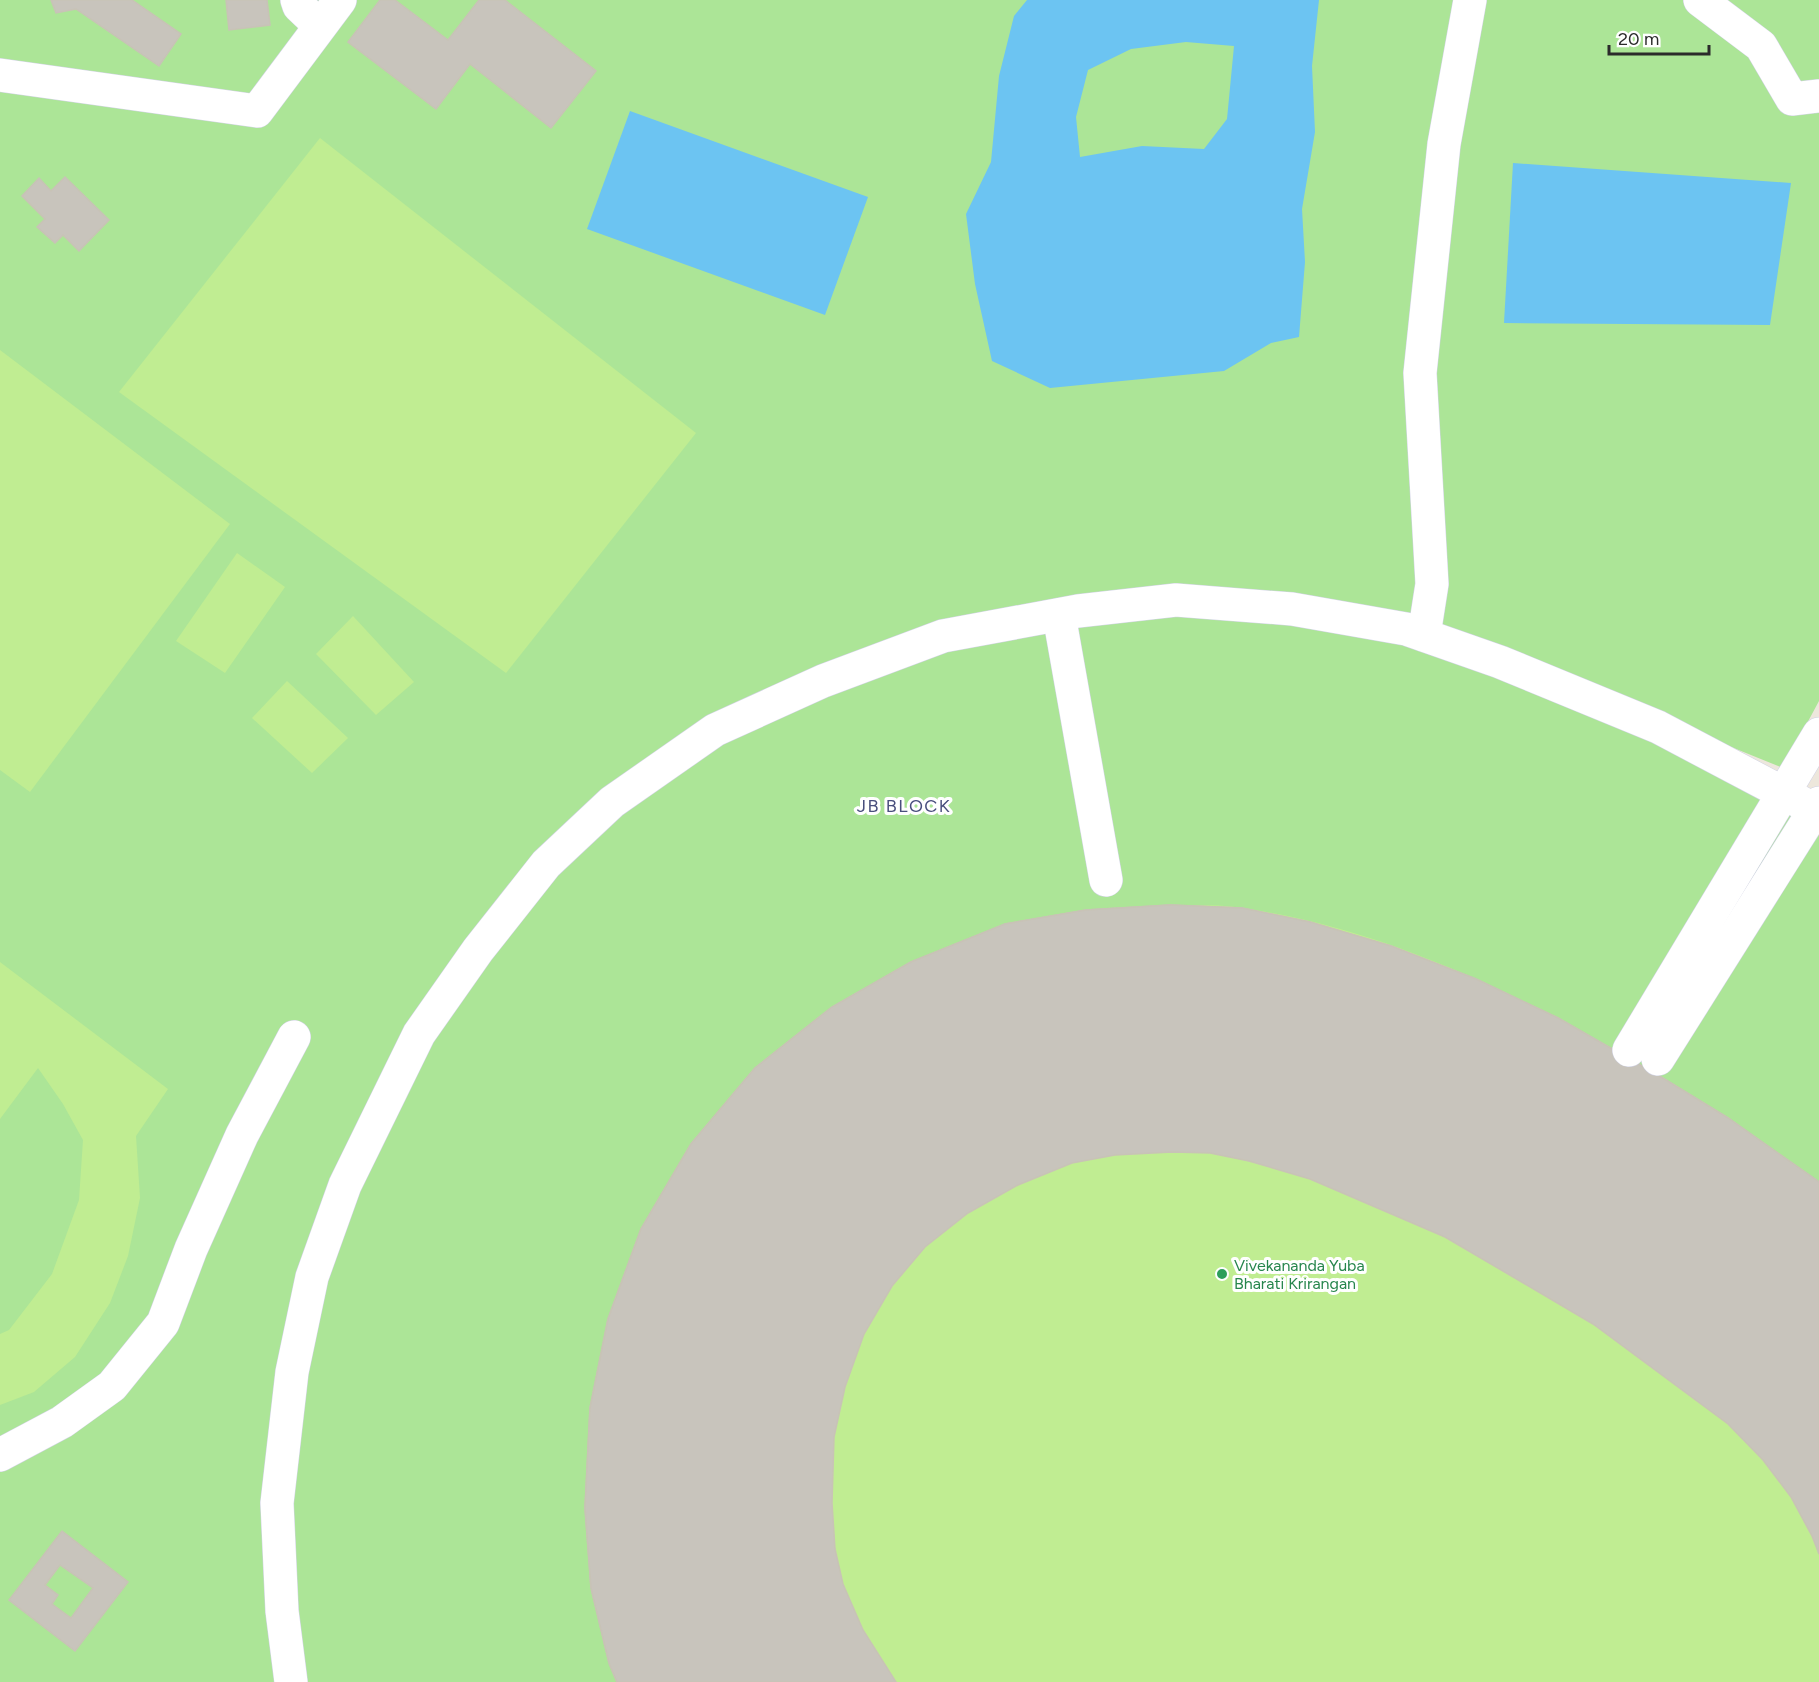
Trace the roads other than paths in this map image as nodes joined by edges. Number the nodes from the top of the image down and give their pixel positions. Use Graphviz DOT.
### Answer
graph roads {
  1 [pos="297,0"];
  2 [pos="340,0"];
  3 [pos="1470,0"];
  4 [pos="1700,0"];
  5 [pos="320,26"];
  6 [pos="0,75"];
  7 [pos="1819,96"];
  8 [pos="1059,615"];
  9 [pos="1424,635"];
  10 [pos="1819,734"];
  11 [pos="1784,793"];
  12 [pos="1818,808"];
  13 [pos="1106,880"];
  14 [pos="294,1037"];
  15 [pos="0,1455"];
  16 [pos="291,1682"];
  1 -- 5 [label="lane"];
  2 -- 5 [label="lane"];
  3 -- 9 [label="lane"];
  4 -- 7 [label="lane"];
  5 -- 6 [label="lane"];
  8 -- 9 [label="lane"];
  8 -- 13 [label="lane"];
  8 -- 16 [label="lane"];
  9 -- 11 [label="lane"];
  10 -- 11 [label="lane"];
  11 -- 12 [label="lane"];
  11 -- 12 [label="lane"];
  14 -- 15 [label="lane"];
}
